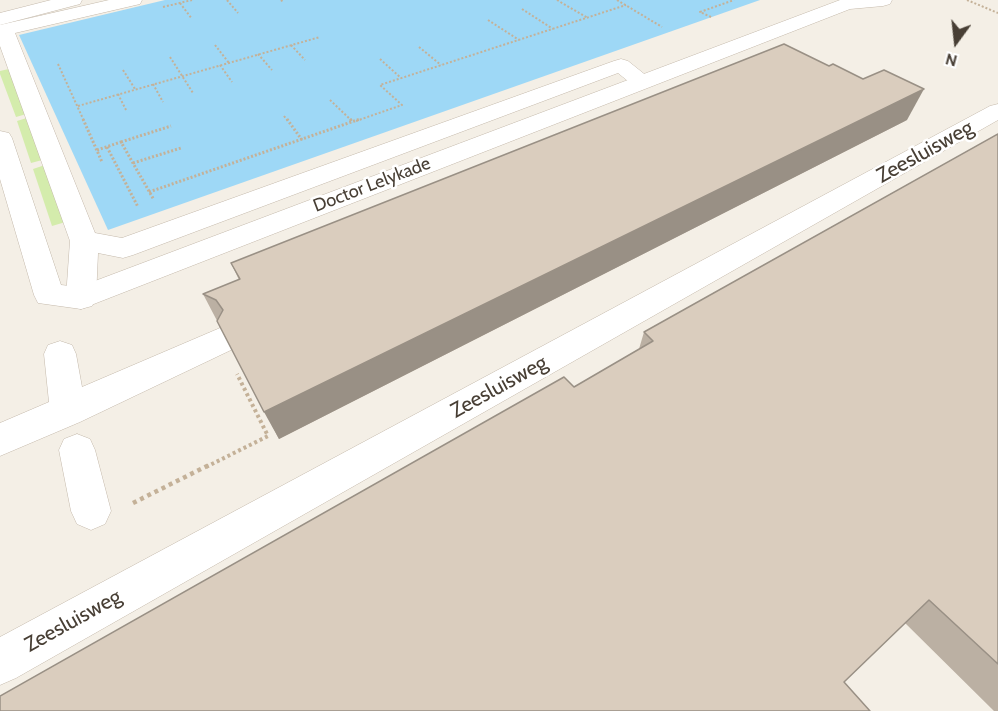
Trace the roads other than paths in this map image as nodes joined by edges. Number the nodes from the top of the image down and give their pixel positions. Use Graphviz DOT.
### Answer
graph roads {
  1 [pos="73,0"];
  2 [pos="133,0"];
  3 [pos="884,0"];
  4 [pos="852,2"];
  5 [pos="0,19"];
  6 [pos="642,81"];
  7 [pos="998,111"];
  8 [pos="0,138"];
  9 [pos="84,241"];
  10 [pos="81,297"];
  11 [pos="60,354"];
  12 [pos="227,355"];
  13 [pos="68,411"];
  14 [pos="0,440"];
  15 [pos="77,450"];
  16 [pos="91,511"];
  17 [pos="0,662"];
  1 -- 5 [label="street"];
  2 -- 9 [label="street"];
  3 -- 4 [label="street, Doctor Lelykade"];
  4 -- 6 [label="street, Doctor Lelykade"];
  6 -- 9 [label="street"];
  6 -- 10 [label="street, Doctor Lelykade"];
  7 -- 17 [label="street, Zeesluisweg"];
  8 -- 10 [label="street, Doctor Lelykade"];
  9 -- 10 [label="street"];
  11 -- 13 [label="street"];
  12 -- 13 [label="street"];
  13 -- 14 [label="street"];
  15 -- 16 [label="street"];
}
